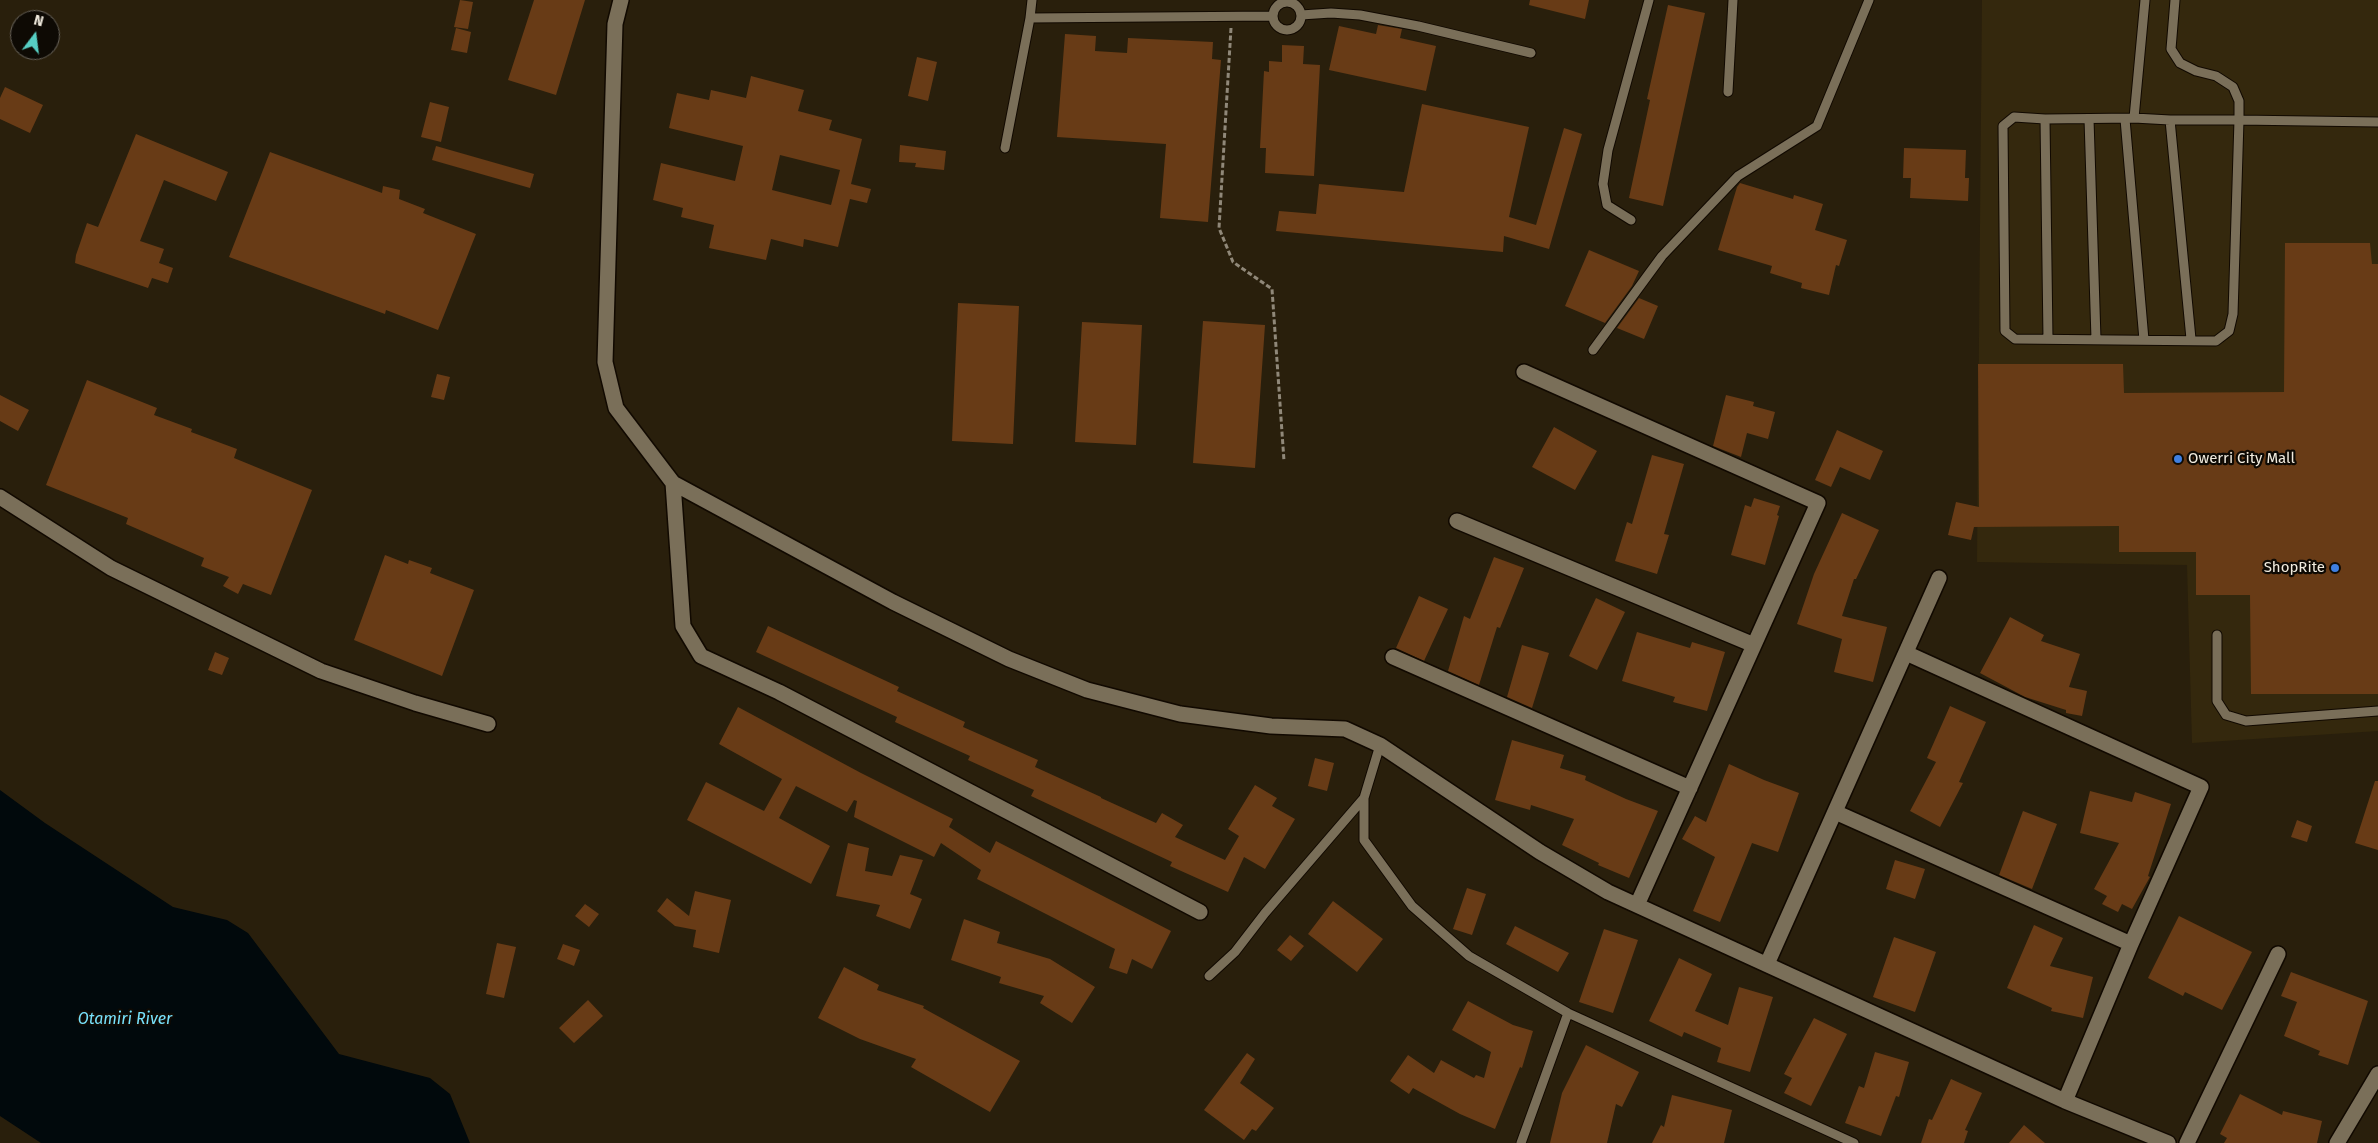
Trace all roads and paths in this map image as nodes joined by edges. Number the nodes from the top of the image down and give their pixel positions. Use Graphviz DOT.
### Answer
graph roads {
  1 [pos="621,0"];
  2 [pos="1032,0"];
  3 [pos="1649,0"];
  4 [pos="1733,0"];
  5 [pos="1869,0"];
  6 [pos="2146,0"];
  7 [pos="2175,0"];
  8 [pos="1280,2"];
  9 [pos="1300,8"];
  10 [pos="1273,16"];
  11 [pos="1232,17"];
  12 [pos="1030,18"];
  13 [pos="1531,52"];
  14 [pos="1728,92"];
  15 [pos="2045,119"];
  16 [pos="2089,119"];
  17 [pos="2130,119"];
  18 [pos="2170,120"];
  19 [pos="2239,120"];
  20 [pos="2378,122"];
  21 [pos="1005,148"];
  22 [pos="1631,220"];
  23 [pos="2048,338"];
  24 [pos="2096,339"];
  25 [pos="2191,339"];
  26 [pos="2144,340"];
  27 [pos="1593,350"];
  28 [pos="1524,372"];
  29 [pos="1284,461"];
  30 [pos="673,483"];
  31 [pos="0,497"];
  32 [pos="1457,522"];
  33 [pos="1939,578"];
  34 [pos="2217,635"];
  35 [pos="1754,645"];
  36 [pos="1906,653"];
  37 [pos="1393,657"];
  38 [pos="2378,711"];
  39 [pos="488,724"];
  40 [pos="1380,745"];
  41 [pos="1690,788"];
  42 [pos="1364,798"];
  43 [pos="1835,812"];
  44 [pos="1637,905"];
  45 [pos="1200,912"];
  46 [pos="2131,944"];
  47 [pos="2278,954"];
  48 [pos="1767,964"];
  49 [pos="1210,976"];
  50 [pos="1568,1013"];
  51 [pos="2378,1074"];
  52 [pos="2065,1101"];
  53 [pos="1521,1143"];
  54 [pos="1854,1143"];
  55 [pos="2168,1143"];
  56 [pos="2187,1143"];
  57 [pos="2337,1143"];
  1 -- 30 [label="street"];
  2 -- 12 [label="lane"];
  3 -- 22 [label="lane"];
  4 -- 14 [label="lane"];
  5 -- 27 [label="lane"];
  6 -- 17 [label="lane"];
  7 -- 19 [label="lane"];
  8 -- 9 [label="lane"];
  8 -- 10 [label="lane"];
  9 -- 10 [label="lane"];
  9 -- 13 [label="lane"];
  10 -- 11 [label="lane"];
  11 -- 12 [label="lane"];
  11 -- 29 [label="path"];
  12 -- 21 [label="lane"];
  15 -- 16 [label="lane"];
  15 -- 23 [label="lane"];
  15 -- 23 [label="lane"];
  16 -- 17 [label="lane"];
  16 -- 24 [label="lane"];
  17 -- 18 [label="lane"];
  17 -- 26 [label="lane"];
  18 -- 19 [label="lane"];
  18 -- 25 [label="lane"];
  19 -- 20 [label="lane"];
  19 -- 25 [label="lane"];
  23 -- 24 [label="lane"];
  24 -- 26 [label="lane"];
  25 -- 26 [label="lane"];
  28 -- 35 [label="street"];
  30 -- 40 [label="street"];
  30 -- 45 [label="street"];
  31 -- 39 [label="street"];
  32 -- 35 [label="street"];
  33 -- 36 [label="street"];
  34 -- 38 [label="lane"];
  35 -- 41 [label="street"];
  36 -- 43 [label="street"];
  36 -- 46 [label="street"];
  37 -- 41 [label="street"];
  40 -- 42 [label="lane"];
  40 -- 44 [label="street"];
  41 -- 44 [label="street"];
  42 -- 49 [label="lane"];
  42 -- 50 [label="lane"];
  43 -- 46 [label="street"];
  43 -- 48 [label="street"];
  44 -- 48 [label="street"];
  46 -- 52 [label="street"];
  47 -- 56 [label="street"];
  48 -- 52 [label="street"];
  50 -- 53 [label="lane"];
  50 -- 54 [label="lane"];
  51 -- 57 [label="street"];
  52 -- 55 [label="street"];
}
